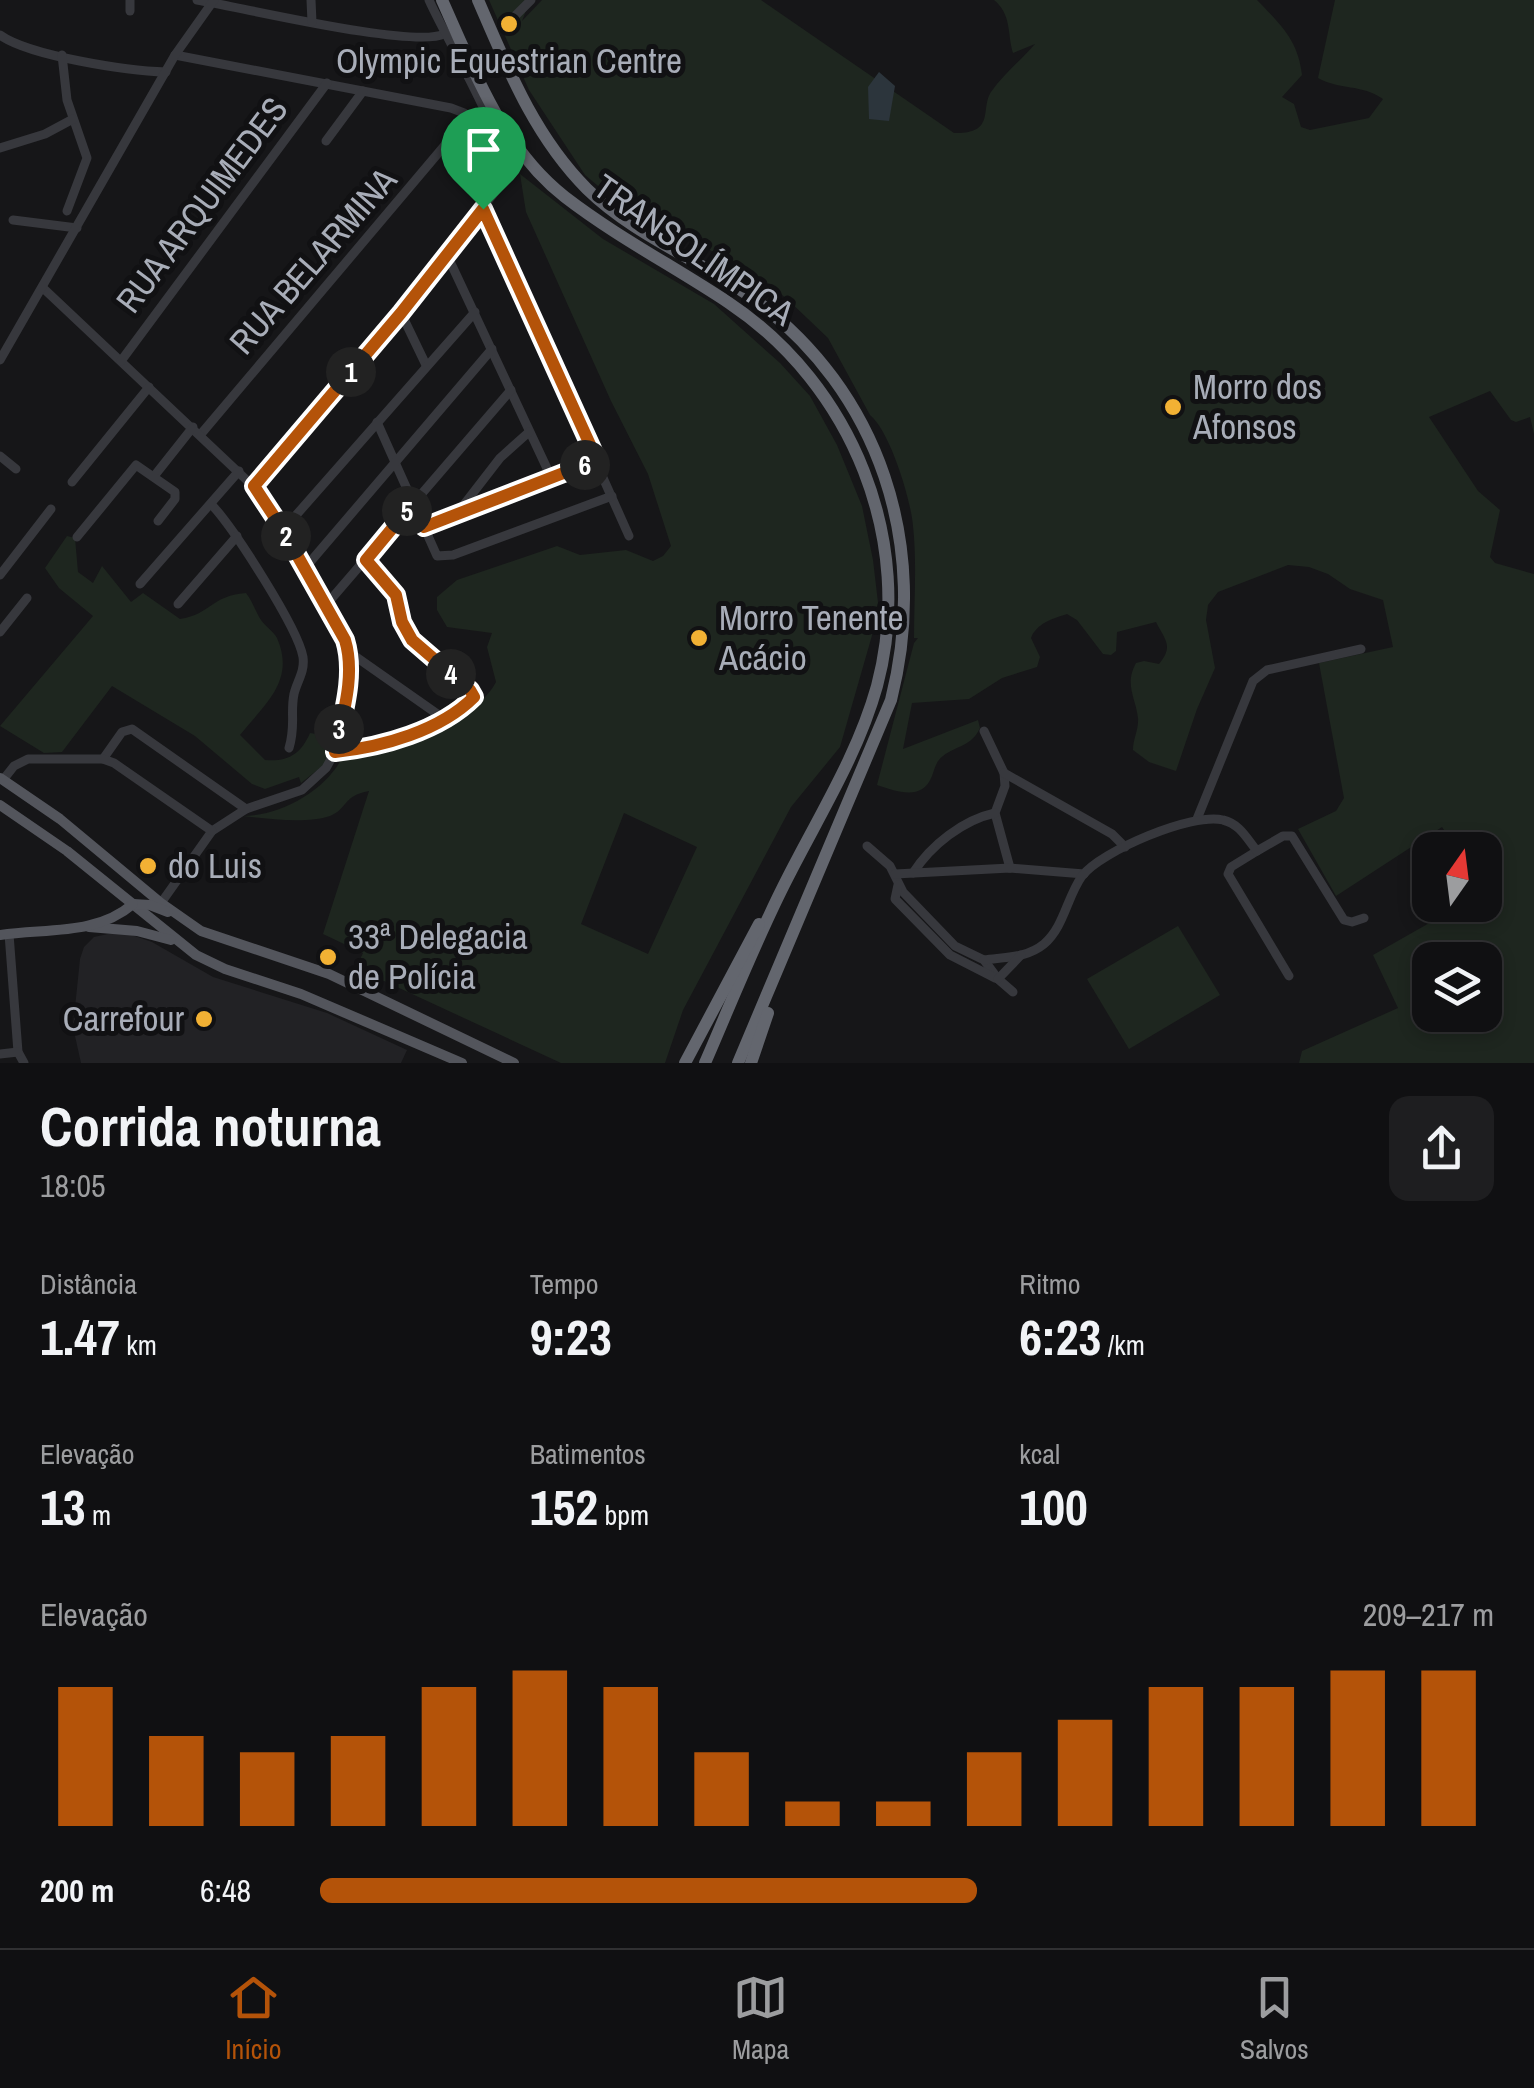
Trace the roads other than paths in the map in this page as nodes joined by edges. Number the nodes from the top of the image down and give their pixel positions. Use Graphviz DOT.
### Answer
graph roads {
  1 [pos="197,0"];
  2 [pos="311,0"];
  3 [pos="429,0"];
  4 [pos="442,0"];
  5 [pos="478,0"];
  6 [pos="530,0"];
  7 [pos="213,1"];
  8 [pos="512,19"];
  9 [pos="312,22"];
  10 [pos="0,34"];
  11 [pos="444,34"];
  12 [pos="62,55"];
  13 [pos="176,55"];
  14 [pos="166,72"];
  15 [pos="328,83"];
  16 [pos="363,90"];
  17 [pos="74,120"];
  18 [pos="326,140"];
  19 [pos="0,148"];
  20 [pos="483,209"];
  21 [pos="67,212"];
  22 [pos="14,220"];
  23 [pos="77,228"];
  24 [pos="447,255"];
  25 [pos="43,288"];
  26 [pos="475,312"];
  27 [pos="401,313"];
  28 [pos="492,350"];
  29 [pos="0,360"];
  30 [pos="121,360"];
  31 [pos="426,365"];
  32 [pos="149,387"];
  33 [pos="511,390"];
  34 [pos="377,422"];
  35 [pos="197,431"];
  36 [pos="529,432"];
  37 [pos="0,456"];
  38 [pos="597,460"];
  39 [pos="397,461"];
  40 [pos="16,468"];
  41 [pos="239,472"];
  42 [pos="155,476"];
  43 [pos="552,478"];
  44 [pos="72,482"];
  45 [pos="254,486"];
  46 [pos="612,496"];
  47 [pos="414,502"];
  48 [pos="211,504"];
  49 [pos="50,509"];
  50 [pos="457,514"];
  51 [pos="158,521"];
  52 [pos="424,527"];
  53 [pos="283,530"];
  54 [pos="237,536"];
  55 [pos="629,536"];
  56 [pos="77,537"];
  57 [pos="366,560"];
  58 [pos="305,568"];
  59 [pos="0,575"];
  60 [pos="140,584"];
  61 [pos="27,598"];
  62 [pos="178,604"];
  63 [pos="326,605"];
  64 [pos="0,632"];
  65 [pos="1362,649"];
  66 [pos="349,652"];
  67 [pos="443,718"];
  68 [pos="984,731"];
  69 [pos="289,748"];
  70 [pos="335,752"];
  71 [pos="103,759"];
  72 [pos="1004,773"];
  73 [pos="2,779"];
  74 [pos="0,805"];
  75 [pos="246,809"];
  76 [pos="995,812"];
  77 [pos="1196,818"];
  78 [pos="60,820"];
  79 [pos="212,831"];
  80 [pos="45,836"];
  81 [pos="867,846"];
  82 [pos="1125,847"];
  83 [pos="1257,851"];
  84 [pos="1010,868"];
  85 [pos="913,873"];
  86 [pos="1084,874"];
  87 [pos="896,879"];
  88 [pos="162,903"];
  89 [pos="775,903"];
  90 [pos="130,907"];
  91 [pos="1364,918"];
  92 [pos="183,919"];
  93 [pos="88,927"];
  94 [pos="137,932"];
  95 [pos="5,935"];
  96 [pos="181,944"];
  97 [pos="1021,956"];
  98 [pos="984,960"];
  99 [pos="782,962"];
  100 [pos="1289,976"];
  101 [pos="998,979"];
  102 [pos="1013,992"];
  103 [pos="18,1052"];
  104 [pos="0,1054"];
  105 [pos="24,1063"];
  106 [pos="462,1063"];
  107 [pos="514,1063"];
  108 [pos="685,1063"];
  109 [pos="706,1063"];
  110 [pos="738,1063"];
  111 [pos="751,1063"];
  1 -- 7 [label="street"];
  2 -- 9 [label="street"];
  3 -- 11 [label="street"];
  4 -- 89 [label="highway, TRANSOLÍMPICA"];
  5 -- 99 [label="highway, TRANSOLÍMPICA"];
  6 -- 8 [label="street"];
  7 -- 9 [label="street"];
  7 -- 13 [label="street"];
  9 -- 11 [label="street"];
  10 -- 12 [label="street"];
  11 -- 20 [label="street"];
  12 -- 14 [label="street"];
  12 -- 17 [label="street"];
  13 -- 14 [label="street"];
  13 -- 15 [label="street"];
  14 -- 23 [label="street"];
  15 -- 16 [label="street"];
  15 -- 30 [label="street, RUA ARQUIMEDES"];
  16 -- 18 [label="street"];
  16 -- 35 [label="street, RUA BELARMINA"];
  17 -- 19 [label="street"];
  17 -- 21 [label="street"];
  20 -- 24 [label="street"];
  20 -- 38 [label="street"];
  22 -- 23 [label="street"];
  23 -- 25 [label="street"];
  24 -- 26 [label="street"];
  24 -- 27 [label="street"];
  25 -- 29 [label="street"];
  25 -- 30 [label="street"];
  26 -- 28 [label="street"];
  26 -- 31 [label="street"];
  27 -- 31 [label="street"];
  27 -- 45 [label="street"];
  28 -- 33 [label="street"];
  28 -- 39 [label="street"];
  30 -- 32 [label="street"];
  31 -- 34 [label="street"];
  32 -- 35 [label="street"];
  32 -- 44 [label="street"];
  33 -- 36 [label="street"];
  33 -- 47 [label="street"];
  34 -- 39 [label="street"];
  34 -- 53 [label="street"];
  35 -- 41 [label="street"];
  35 -- 42 [label="street, RUA BELARMINA"];
  36 -- 43 [label="street"];
  36 -- 50 [label="street"];
  37 -- 40 [label="street"];
  38 -- 43 [label="street"];
  38 -- 46 [label="street"];
  39 -- 47 [label="street"];
  39 -- 58 [label="street"];
  41 -- 45 [label="street"];
  41 -- 48 [label="street"];
  42 -- 51 [label="street"];
  42 -- 56 [label="street"];
  43 -- 50 [label="street"];
  45 -- 53 [label="street"];
  46 -- 52 [label="street"];
  46 -- 55 [label="street"];
  47 -- 52 [label="street"];
  47 -- 57 [label="street"];
  48 -- 54 [label="street"];
  48 -- 60 [label="street"];
  49 -- 59 [label="street"];
  50 -- 52 [label="street"];
  53 -- 58 [label="street"];
  54 -- 62 [label="street"];
  54 -- 69 [label="street"];
  57 -- 63 [label="street"];
  57 -- 67 [label="street"];
  58 -- 63 [label="street"];
  61 -- 64 [label="street"];
  63 -- 66 [label="street"];
  65 -- 77 [label="street"];
  66 -- 67 [label="street"];
  66 -- 70 [label="street"];
  67 -- 70 [label="street"];
  68 -- 72 [label="street"];
  70 -- 75 [label="street"];
  71 -- 73 [label="street"];
  71 -- 75 [label="street"];
  71 -- 79 [label="street"];
  72 -- 76 [label="street"];
  72 -- 82 [label="street"];
  73 -- 78 [label="main road"];
  74 -- 80 [label="main road"];
  75 -- 79 [label="street"];
  76 -- 84 [label="street"];
  76 -- 85 [label="street"];
  77 -- 82 [label="street"];
  77 -- 83 [label="street"];
  78 -- 80 [label="main road"];
  78 -- 88 [label="main road"];
  79 -- 88 [label="street"];
  80 -- 90 [label="main road"];
  81 -- 87 [label="street"];
  82 -- 86 [label="street"];
  83 -- 91 [label="street"];
  83 -- 100 [label="street"];
  84 -- 85 [label="street"];
  84 -- 86 [label="street"];
  85 -- 87 [label="street"];
  86 -- 97 [label="street"];
  87 -- 98 [label="street"];
  87 -- 101 [label="street"];
  88 -- 92 [label="main road"];
  89 -- 108 [label="highway"];
  89 -- 109 [label="highway, TRANSOLÍMPICA"];
  90 -- 92 [label="main road"];
  90 -- 93 [label="main road"];
  90 -- 94 [label="main road"];
  90 -- 96 [label="main road"];
  92 -- 107 [label="main road"];
  93 -- 94 [label="main road"];
  93 -- 95 [label="main road"];
  94 -- 96 [label="main road"];
  95 -- 103 [label="street"];
  96 -- 106 [label="main road"];
  97 -- 98 [label="street"];
  97 -- 101 [label="street"];
  98 -- 101 [label="street"];
  99 -- 110 [label="highway, TRANSOLÍMPICA"];
  99 -- 111 [label="highway"];
  101 -- 102 [label="street"];
  103 -- 104 [label="street"];
  103 -- 105 [label="street"];
}
